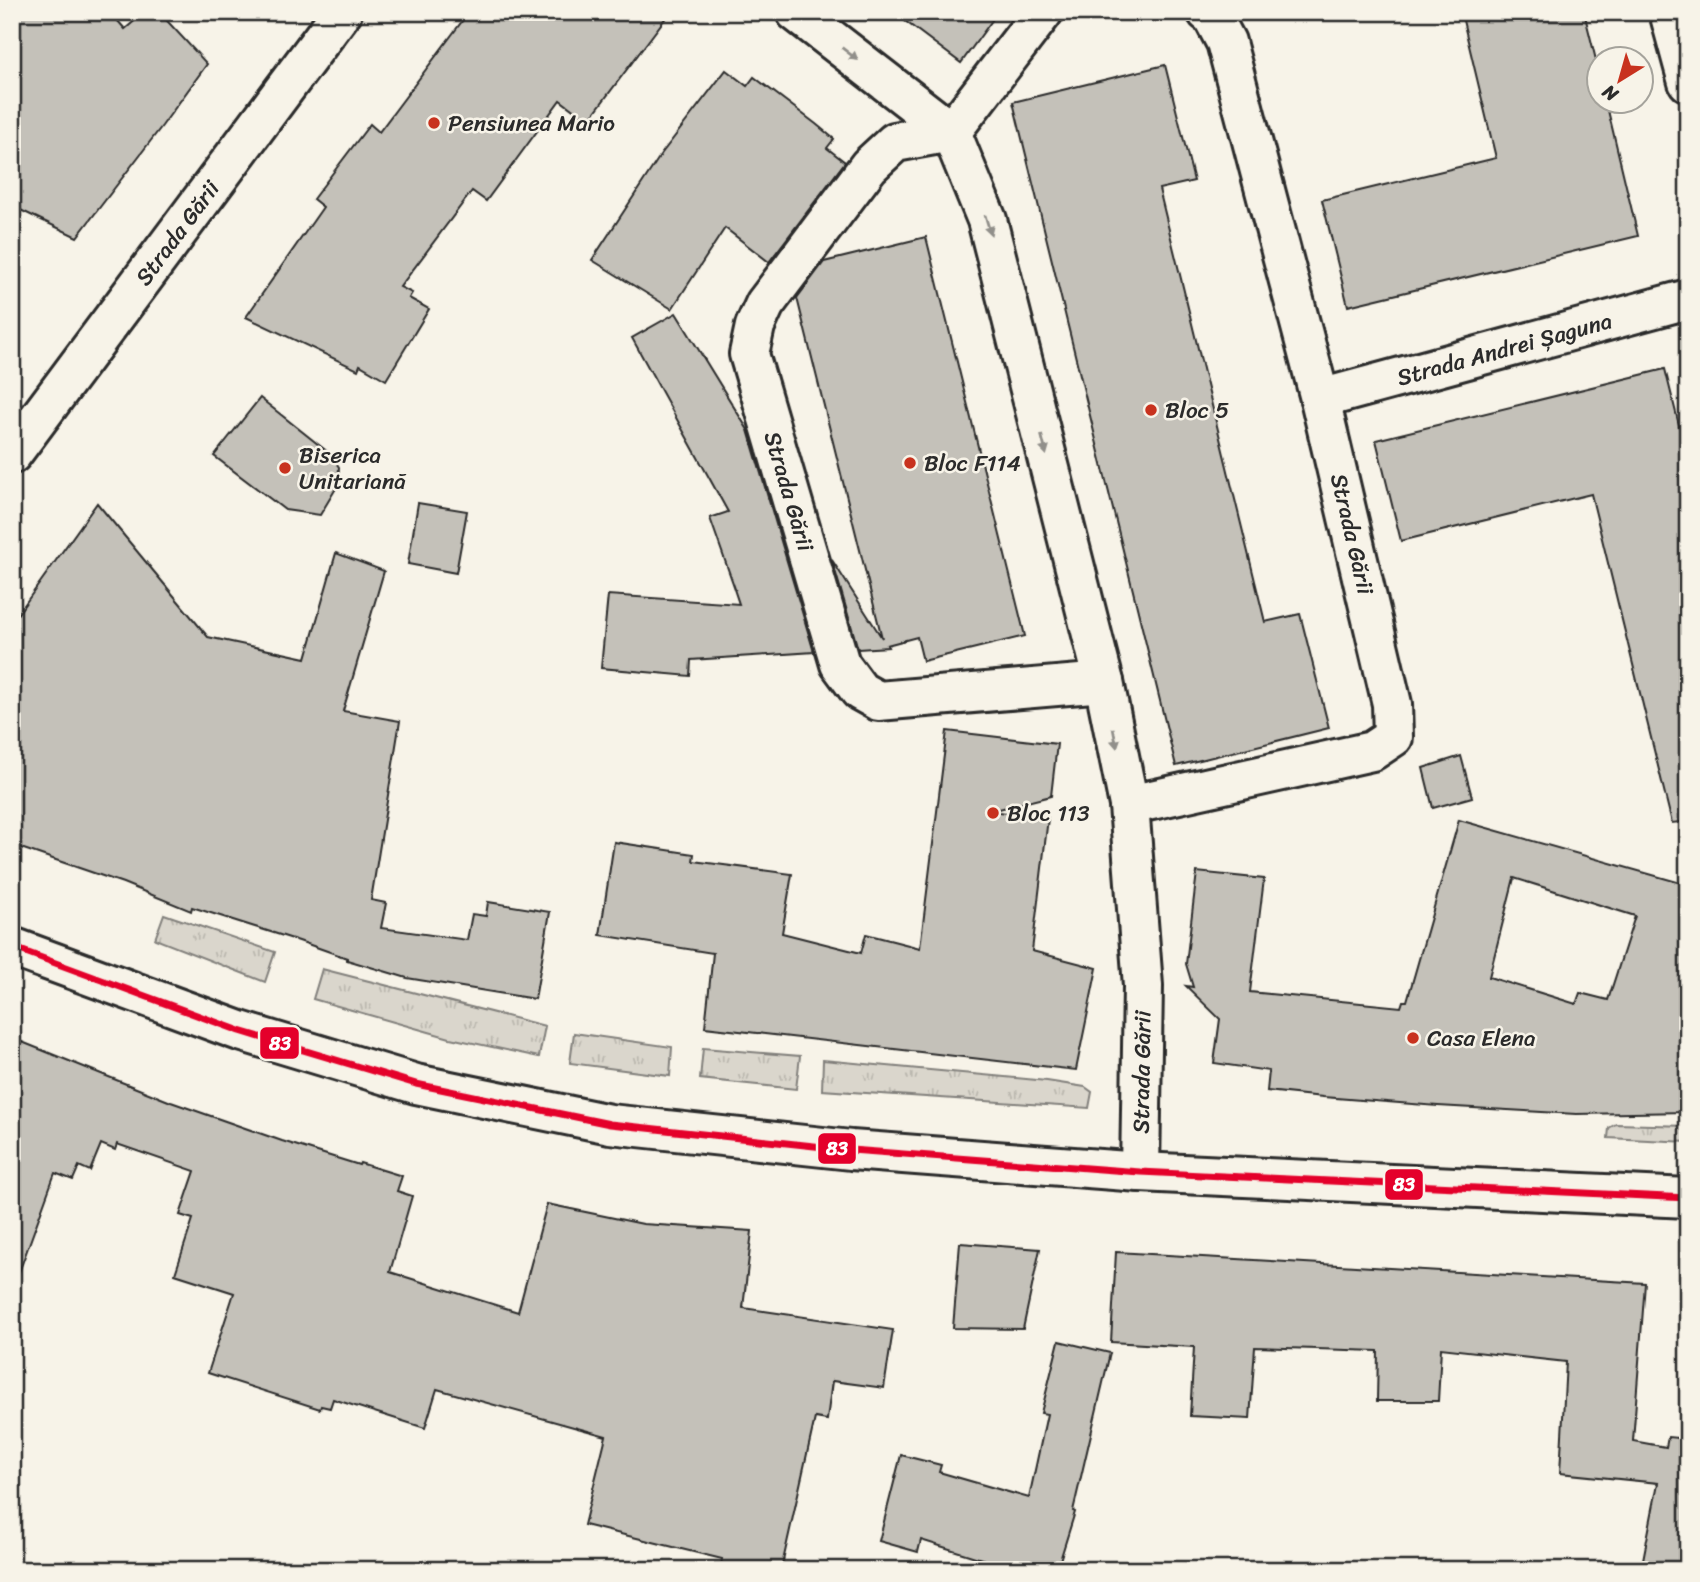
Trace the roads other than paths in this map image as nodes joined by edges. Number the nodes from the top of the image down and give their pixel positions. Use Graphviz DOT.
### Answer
graph roads {
  1 [pos="342,12"];
  2 [pos="796,12"];
  3 [pos="1042,12"];
  4 [pos="1207,12"];
  5 [pos="1669,12"];
  6 [pos="1688,82"];
  7 [pos="951,132"];
  8 [pos="1688,299"];
  9 [pos="1320,399"];
  10 [pos="12,454"];
  11 [pos="1104,682"];
  12 [pos="1129,805"];
  13 [pos="12,947"];
  14 [pos="1140,1172"];
  15 [pos="1688,1198"];
  1 -- 10 [label="street, Strada Gării"];
  2 -- 7 [label="street, one-way"];
  3 -- 7 [label="street"];
  4 -- 9 [label="street, Strada Gării"];
  5 -- 6 [label="street"];
  7 -- 11 [label="street, Strada Gării, one-way"];
  7 -- 11 [label="street, Strada Gării"];
  8 -- 9 [label="street, Strada Andrei Șaguna"];
  9 -- 12 [label="street, Strada Gării"];
  11 -- 12 [label="street, Strada Gării, one-way"];
  12 -- 14 [label="street, Strada Gării"];
  13 -- 14 [label="street"];
  14 -- 15 [label="street"];
}
